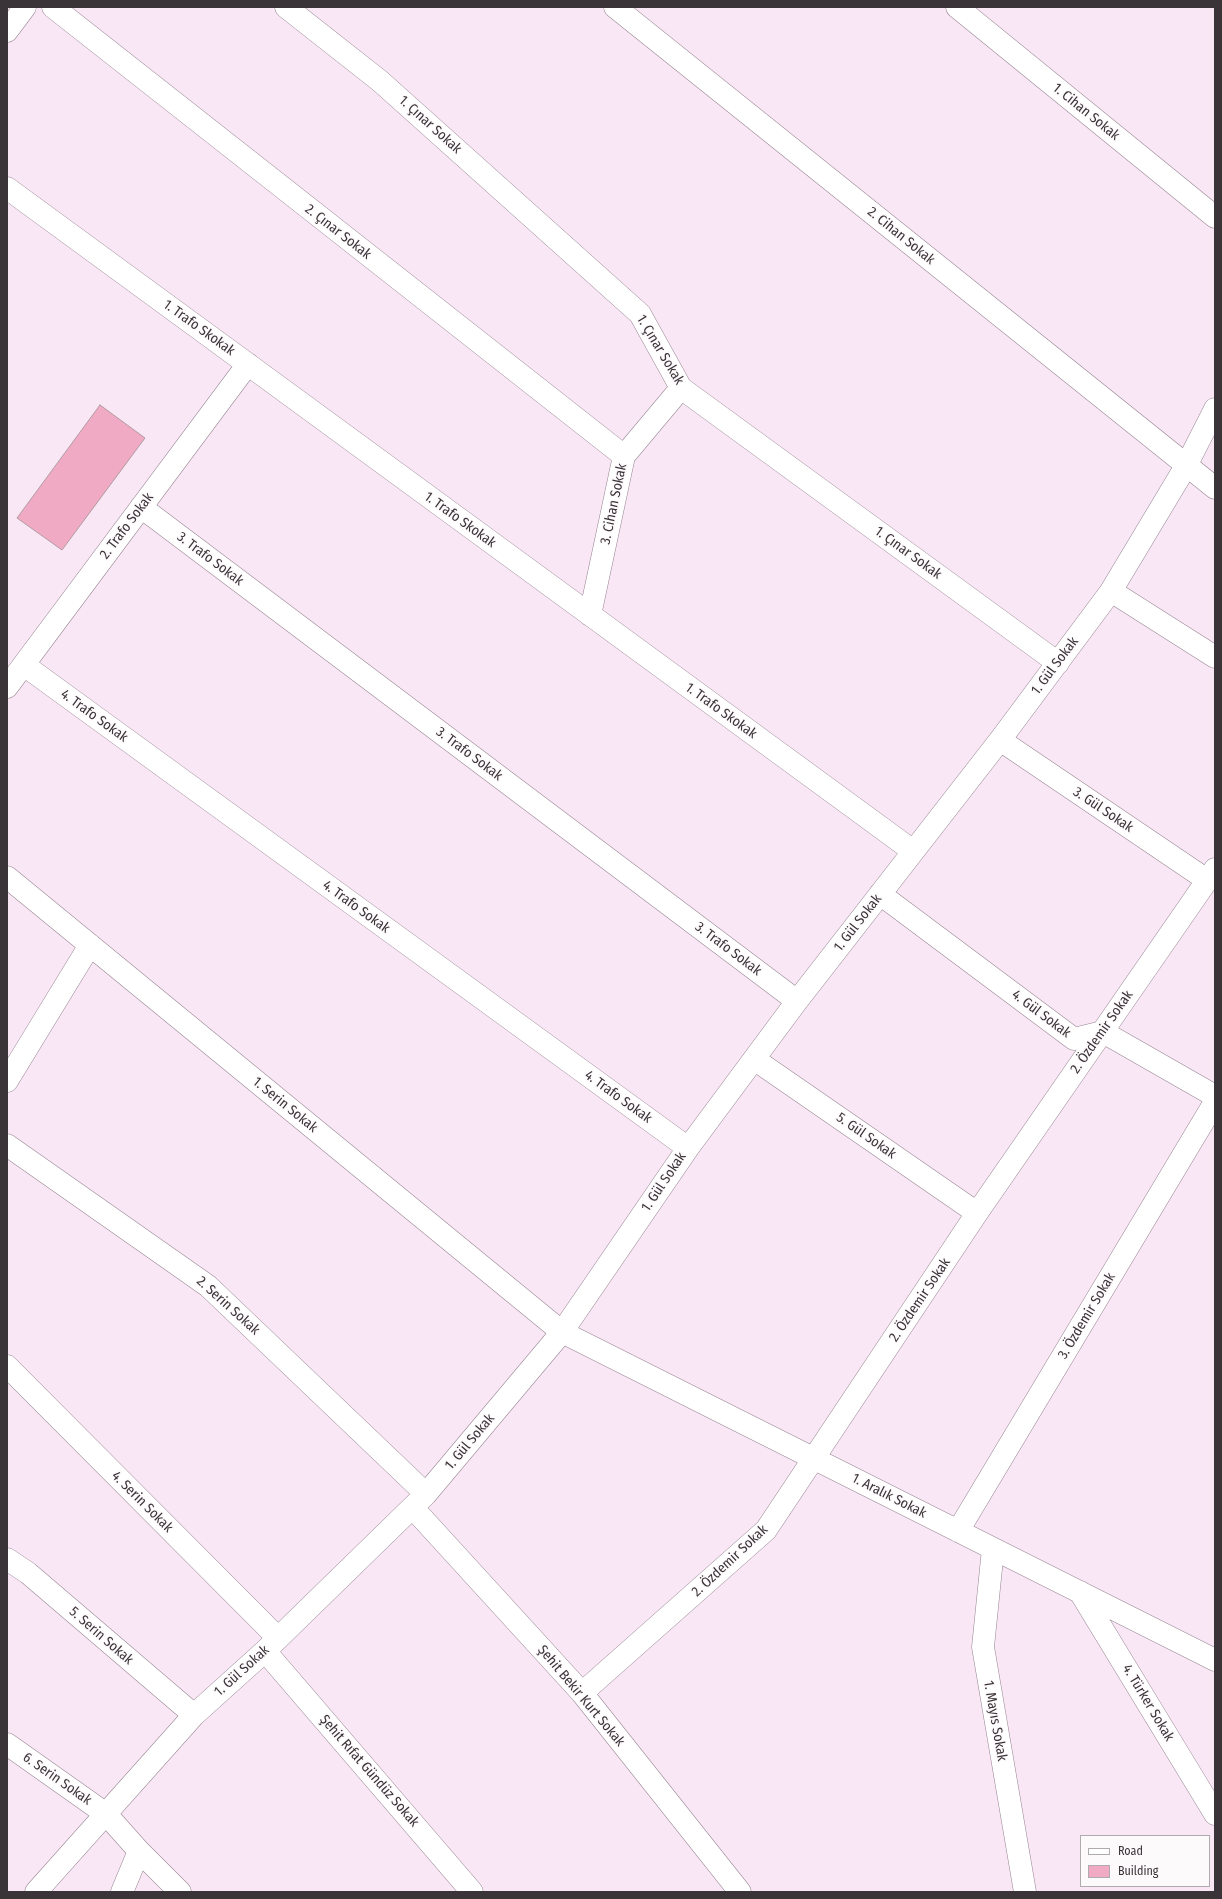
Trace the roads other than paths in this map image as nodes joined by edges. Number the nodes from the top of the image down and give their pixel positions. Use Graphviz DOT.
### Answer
graph roads {
  1 [pos="25,7"];
  2 [pos="53,7"];
  3 [pos="286,7"];
  4 [pos="616,7"];
  5 [pos="957,7"];
  6 [pos="7,31"];
  7 [pos="7,188"];
  8 [pos="1215,218"];
  9 [pos="248,364"];
  10 [pos="681,388"];
  11 [pos="1215,410"];
  12 [pos="624,456"];
  13 [pos="1186,466"];
  14 [pos="1215,488"];
  15 [pos="141,507"];
  16 [pos="1111,591"];
  17 [pos="590,615"];
  18 [pos="1215,657"];
  19 [pos="1058,663"];
  20 [pos="24,665"];
  21 [pos="7,687"];
  22 [pos="1000,740"];
  23 [pos="913,851"];
  24 [pos="1211,874"];
  25 [pos="7,878"];
  26 [pos="880,894"];
  27 [pos="90,945"];
  28 [pos="797,1001"];
  29 [pos="1103,1032"];
  30 [pos="754,1059"];
  31 [pos="7,1081"];
  32 [pos="1215,1096"];
  33 [pos="1215,1102"];
  34 [pos="7,1145"];
  35 [pos="688,1148"];
  36 [pos="978,1213"];
  37 [pos="562,1332"];
  38 [pos="7,1366"];
  39 [pos="814,1459"];
  40 [pos="420,1501"];
  41 [pos="958,1531"];
  42 [pos="993,1549"];
  43 [pos="7,1559"];
  44 [pos="1080,1592"];
  45 [pos="271,1644"];
  46 [pos="1215,1660"];
  47 [pos="582,1693"];
  48 [pos="194,1716"];
  49 [pos="7,1744"];
  50 [pos="106,1814"];
  51 [pos="1215,1814"];
  52 [pos="139,1851"];
  53 [pos="733,1890"];
  54 [pos="36,1892"];
  55 [pos="122,1892"];
  56 [pos="180,1892"];
  57 [pos="472,1892"];
  58 [pos="1025,1892"];
  1 -- 6 [label="street"];
  2 -- 12 [label="street, 2. Çınar Sokak"];
  3 -- 10 [label="street, 1. Çınar Sokak"];
  4 -- 13 [label="street, 2. Cihan Sokak"];
  5 -- 8 [label="street, 1. Cihan Sokak"];
  7 -- 9 [label="street, 1. Trafo Skokak"];
  9 -- 15 [label="street, 2. Trafo Sokak"];
  9 -- 17 [label="street, 1. Trafo Skokak"];
  10 -- 12 [label="street, 3. Cihan Sokak"];
  10 -- 19 [label="street, 1. Çınar Sokak"];
  11 -- 13 [label="street, 1. Gül Sokak"];
  12 -- 17 [label="street, 3. Cihan Sokak"];
  13 -- 14 [label="street, 2. Cihan Sokak"];
  13 -- 16 [label="street, 1. Gül Sokak"];
  15 -- 20 [label="street, 2. Trafo Sokak"];
  15 -- 28 [label="street, 3. Trafo Sokak"];
  16 -- 18 [label="street"];
  16 -- 19 [label="street, 1. Gül Sokak"];
  17 -- 23 [label="street, 1. Trafo Skokak"];
  19 -- 22 [label="street, 1. Gül Sokak"];
  20 -- 21 [label="street, 2. Trafo Sokak"];
  20 -- 35 [label="street, 4. Trafo Sokak"];
  22 -- 23 [label="street, 1. Gül Sokak"];
  22 -- 24 [label="street, 3. Gül Sokak"];
  23 -- 26 [label="street, 1. Gül Sokak"];
  24 -- 29 [label="street, 2. Özdemir Sokak"];
  25 -- 27 [label="street, 1. Serin Sokak"];
  26 -- 28 [label="street, 1. Gül Sokak"];
  26 -- 29 [label="street, 4. Gül Sokak"];
  27 -- 31 [label="street"];
  27 -- 37 [label="street, 1. Serin Sokak"];
  28 -- 30 [label="street, 1. Gül Sokak"];
  29 -- 32 [label="street"];
  29 -- 36 [label="street, 2. Özdemir Sokak"];
  30 -- 35 [label="street, 1. Gül Sokak"];
  30 -- 36 [label="street, 5. Gül Sokak"];
  33 -- 41 [label="street, 3. Özdemir Sokak"];
  34 -- 40 [label="street, 2. Serin Sokak"];
  35 -- 37 [label="street, 1. Gül Sokak"];
  36 -- 39 [label="street, 2. Özdemir Sokak"];
  37 -- 39 [label="street, 1. Aralık Sokak"];
  37 -- 40 [label="street, 1. Gül Sokak"];
  38 -- 45 [label="street, 4. Serin Sokak"];
  39 -- 41 [label="street, 1. Aralık Sokak"];
  39 -- 47 [label="street, 2. Özdemir Sokak"];
  40 -- 45 [label="street, 1. Gül Sokak"];
  40 -- 47 [label="street, Şehit Bekir Kurt Sokak"];
  41 -- 42 [label="street, 1. Aralık Sokak"];
  42 -- 44 [label="street, 1. Aralık Sokak"];
  42 -- 58 [label="street, 1. Mayıs Sokak"];
  43 -- 48 [label="street, 5. Serin Sokak"];
  44 -- 46 [label="street, 1. Aralık Sokak"];
  44 -- 51 [label="street, 4. Türker Sokak"];
  45 -- 48 [label="street, 1. Gül Sokak"];
  45 -- 57 [label="street, Şehit Rıfat Gündüz Sokak"];
  47 -- 53 [label="street, Şehit Bekir Kurt Sokak"];
  48 -- 50 [label="street, 1. Gül Sokak"];
  49 -- 50 [label="street, 6. Serin Sokak"];
  50 -- 52 [label="street, 6. Serin Sokak"];
  50 -- 54 [label="street, 1. Gül Sokak"];
  52 -- 55 [label="street"];
  52 -- 56 [label="street, 6. Serin Sokak"];
}
